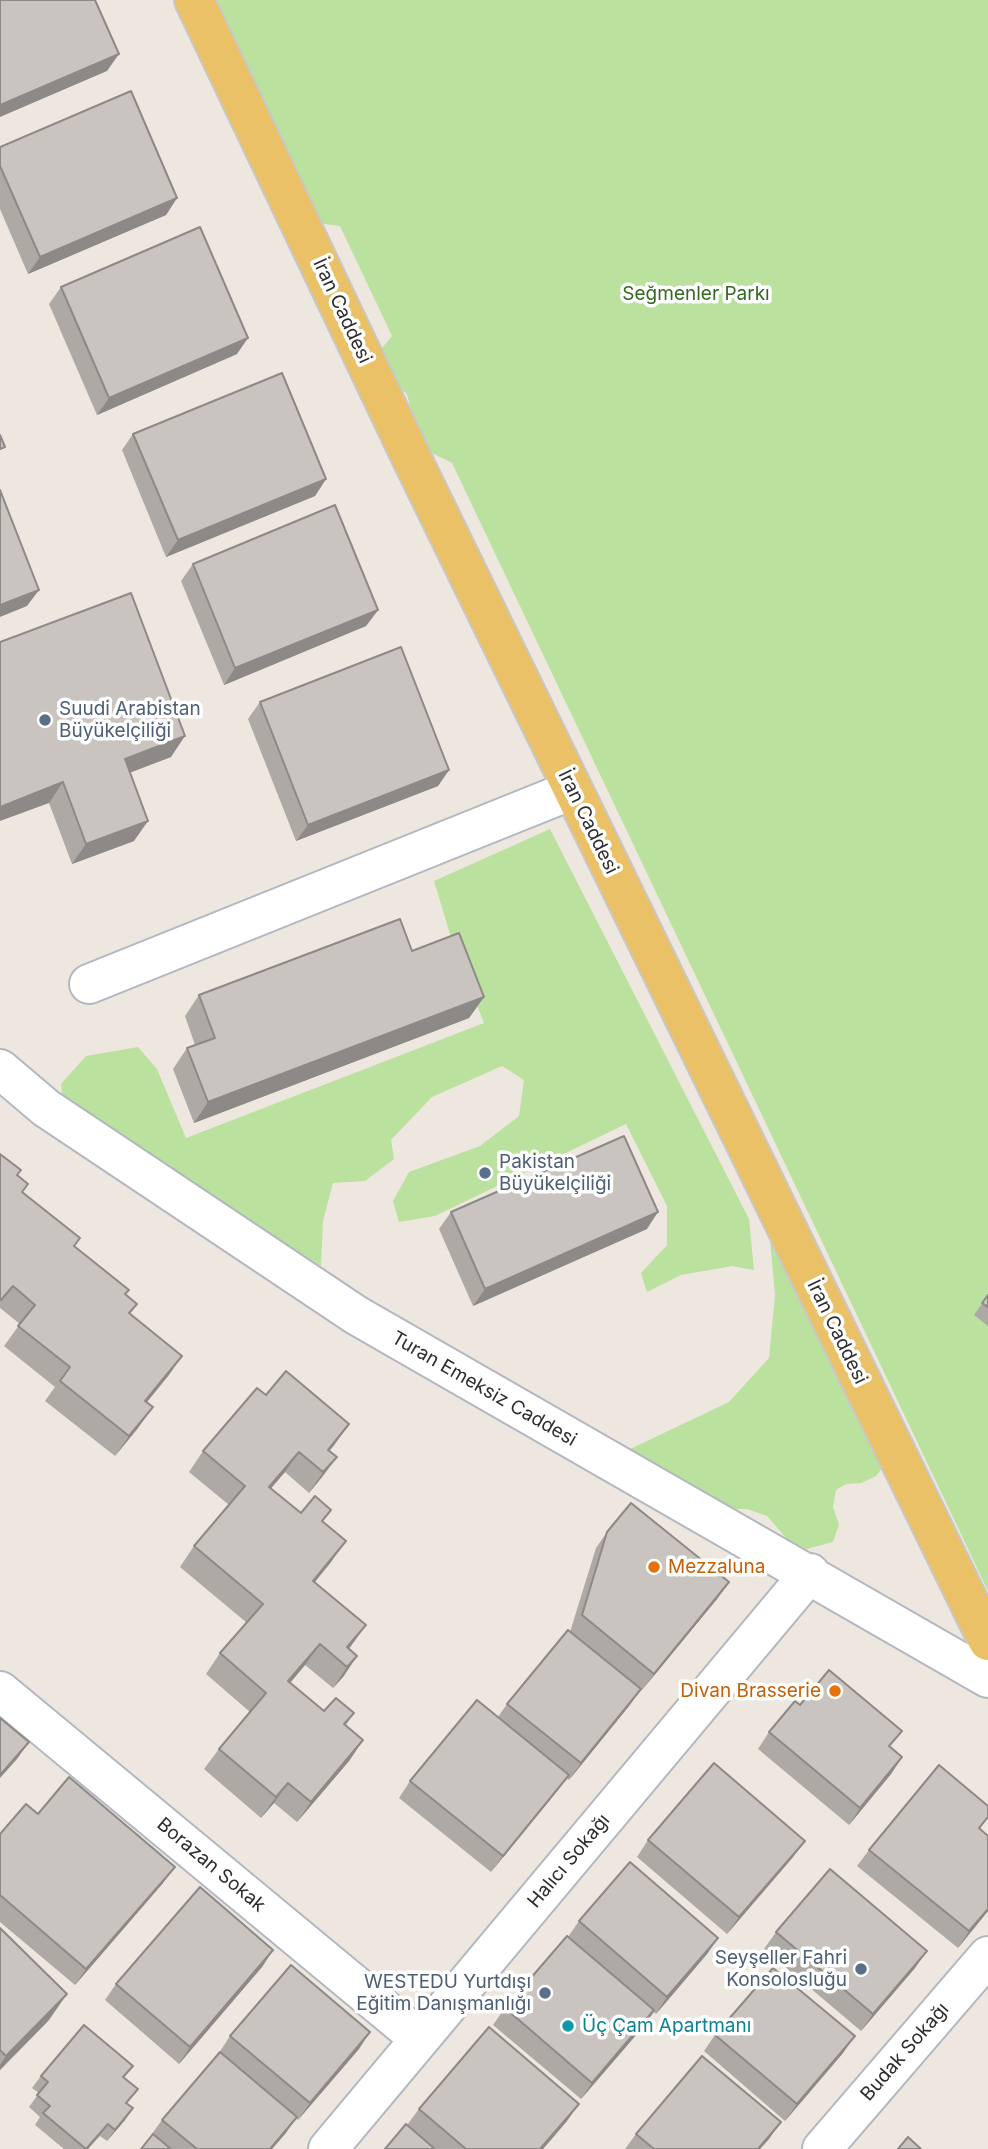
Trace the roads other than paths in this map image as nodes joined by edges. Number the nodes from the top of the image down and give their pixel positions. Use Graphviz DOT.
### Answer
graph roads {
  1 [pos="194,0"];
  2 [pos="572,790"];
  3 [pos="89,984"];
  4 [pos="0,1069"];
  5 [pos="810,1573"];
  6 [pos="988,1641"];
  7 [pos="988,1678"];
  8 [pos="0,1691"];
  9 [pos="988,1956"];
  10 [pos="420,2039"];
  11 [pos="328,2149"];
  12 [pos="821,2149"];
  1 -- 2 [label="main road, İran Caddesi"];
  2 -- 3 [label="street"];
  2 -- 6 [label="main road, İran Caddesi"];
  4 -- 5 [label="street, Turan Emeksiz Caddesi"];
  5 -- 7 [label="street, Turan Emeksiz Caddesi"];
  5 -- 10 [label="street, Halıcı Sokağı"];
  8 -- 10 [label="street, Borazan Sokak"];
  9 -- 12 [label="street, Budak Sokağı"];
  10 -- 11 [label="street, Halıcı Sokağı"];
}
